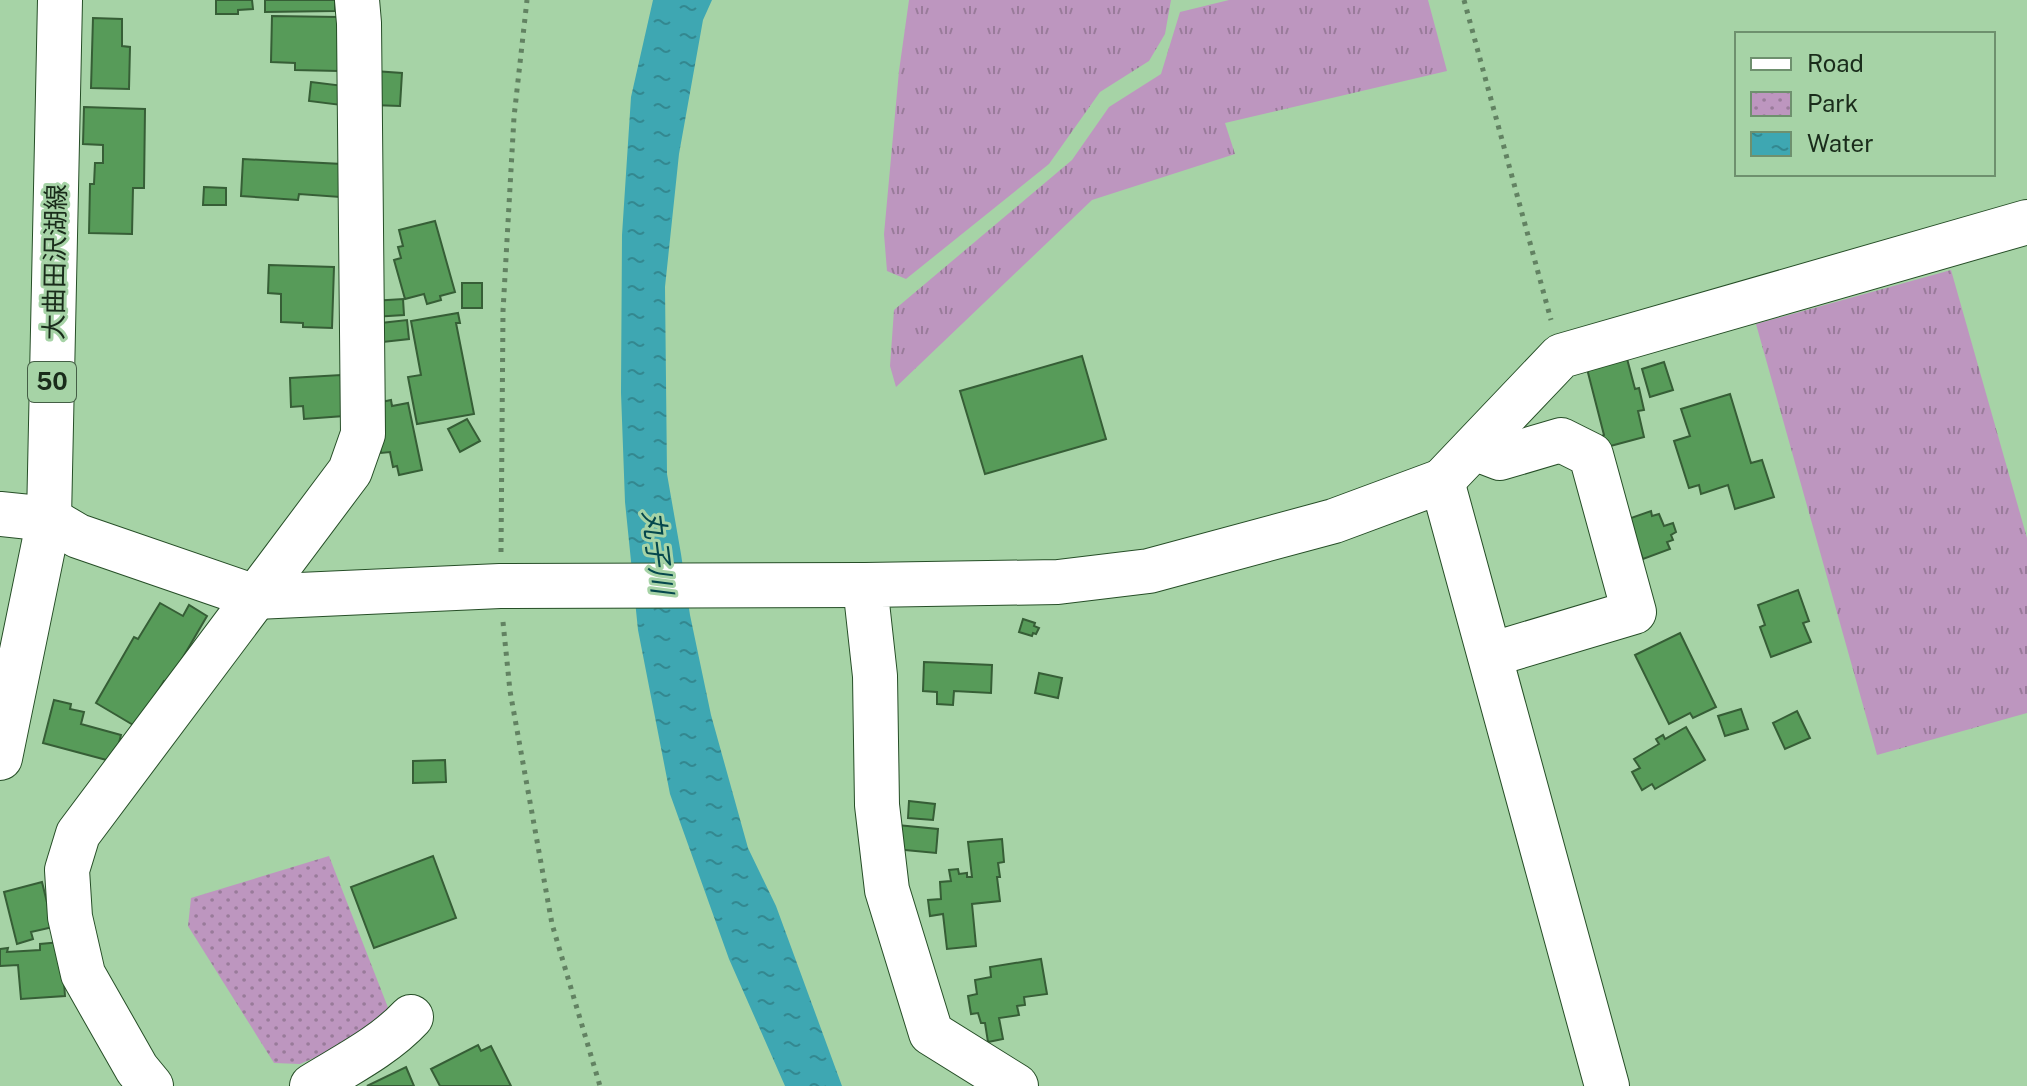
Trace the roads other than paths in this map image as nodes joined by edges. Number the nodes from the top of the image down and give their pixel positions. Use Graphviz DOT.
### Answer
graph roads {
  1 [pos="60,0"];
  2 [pos="357,0"];
  3 [pos="2027,222"];
  4 [pos="1474,448"];
  5 [pos="1442,481"];
  6 [pos="0,514"];
  7 [pos="49,519"];
  8 [pos="865,585"];
  9 [pos="255,597"];
  10 [pos="1490,655"];
  11 [pos="0,758"];
  12 [pos="411,1017"];
  13 [pos="151,1086"];
  14 [pos="312,1086"];
  15 [pos="1016,1086"];
  16 [pos="1607,1086"];
  1 -- 7 [label="street, 大曲田沢湖線 / 50"];
  2 -- 9 [label="street"];
  3 -- 4 [label="street"];
  4 -- 5 [label="street"];
  4 -- 10 [label="street"];
  5 -- 8 [label="street"];
  5 -- 10 [label="street"];
  6 -- 7 [label="street"];
  7 -- 9 [label="street"];
  7 -- 11 [label="street, 大曲田沢湖線 / 50"];
  8 -- 9 [label="street"];
  8 -- 15 [label="street"];
  9 -- 13 [label="street"];
  10 -- 16 [label="street"];
  12 -- 14 [label="street"];
}
